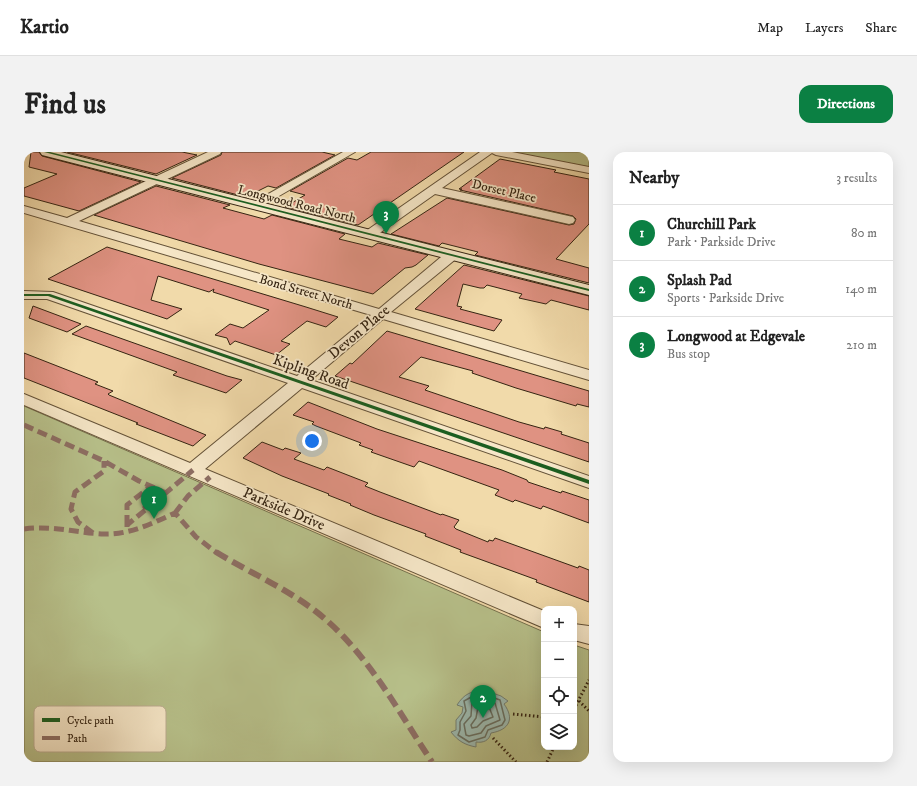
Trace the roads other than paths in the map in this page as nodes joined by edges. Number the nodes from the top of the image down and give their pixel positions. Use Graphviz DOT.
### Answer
graph roads {
  1 [pos="46,152"];
  2 [pos="216,152"];
  3 [pos="350,152"];
  4 [pos="487,152"];
  5 [pos="501,152"];
  6 [pos="589,170"];
  7 [pos="156,180"];
  8 [pos="434,190"];
  9 [pos="256,205"];
  10 [pos="27,212"];
  11 [pos="569,220"];
  12 [pos="68,222"];
  13 [pos="370,234"];
  14 [pos="452,255"];
  15 [pos="589,290"];
  16 [pos="24,295"];
  17 [pos="381,314"];
  18 [pos="589,375"];
  19 [pos="299,382"];
  20 [pos="24,399"];
  21 [pos="193,470"];
  22 [pos="589,482"];
  23 [pos="541,619"];
  24 [pos="577,633"];
  25 [pos="589,635"];
  1 -- 7 [label="street, Longwood Road North"];
  2 -- 7 [label="street"];
  3 -- 9 [label="street"];
  4 -- 8 [label="street"];
  5 -- 6 [label="street"];
  7 -- 9 [label="street, Longwood Road North"];
  7 -- 12 [label="street"];
  8 -- 11 [label="street, Dorset Place"];
  8 -- 13 [label="street"];
  9 -- 13 [label="street, Longwood Road North"];
  10 -- 12 [label="street, Bond Street North"];
  12 -- 17 [label="street, Bond Street North"];
  13 -- 14 [label="street, Longwood Road North"];
  14 -- 15 [label="street, Longwood Road North"];
  14 -- 17 [label="street, Devon Place"];
  16 -- 19 [label="street, Kipling Road"];
  17 -- 18 [label="street, Bond Street North"];
  17 -- 19 [label="street, Devon Place"];
  19 -- 21 [label="street, Devon Place"];
  19 -- 22 [label="street, Kipling Road"];
  20 -- 21 [label="street, Parkside Drive"];
  21 -- 23 [label="street, Parkside Drive"];
  24 -- 25 [label="street"];
}
